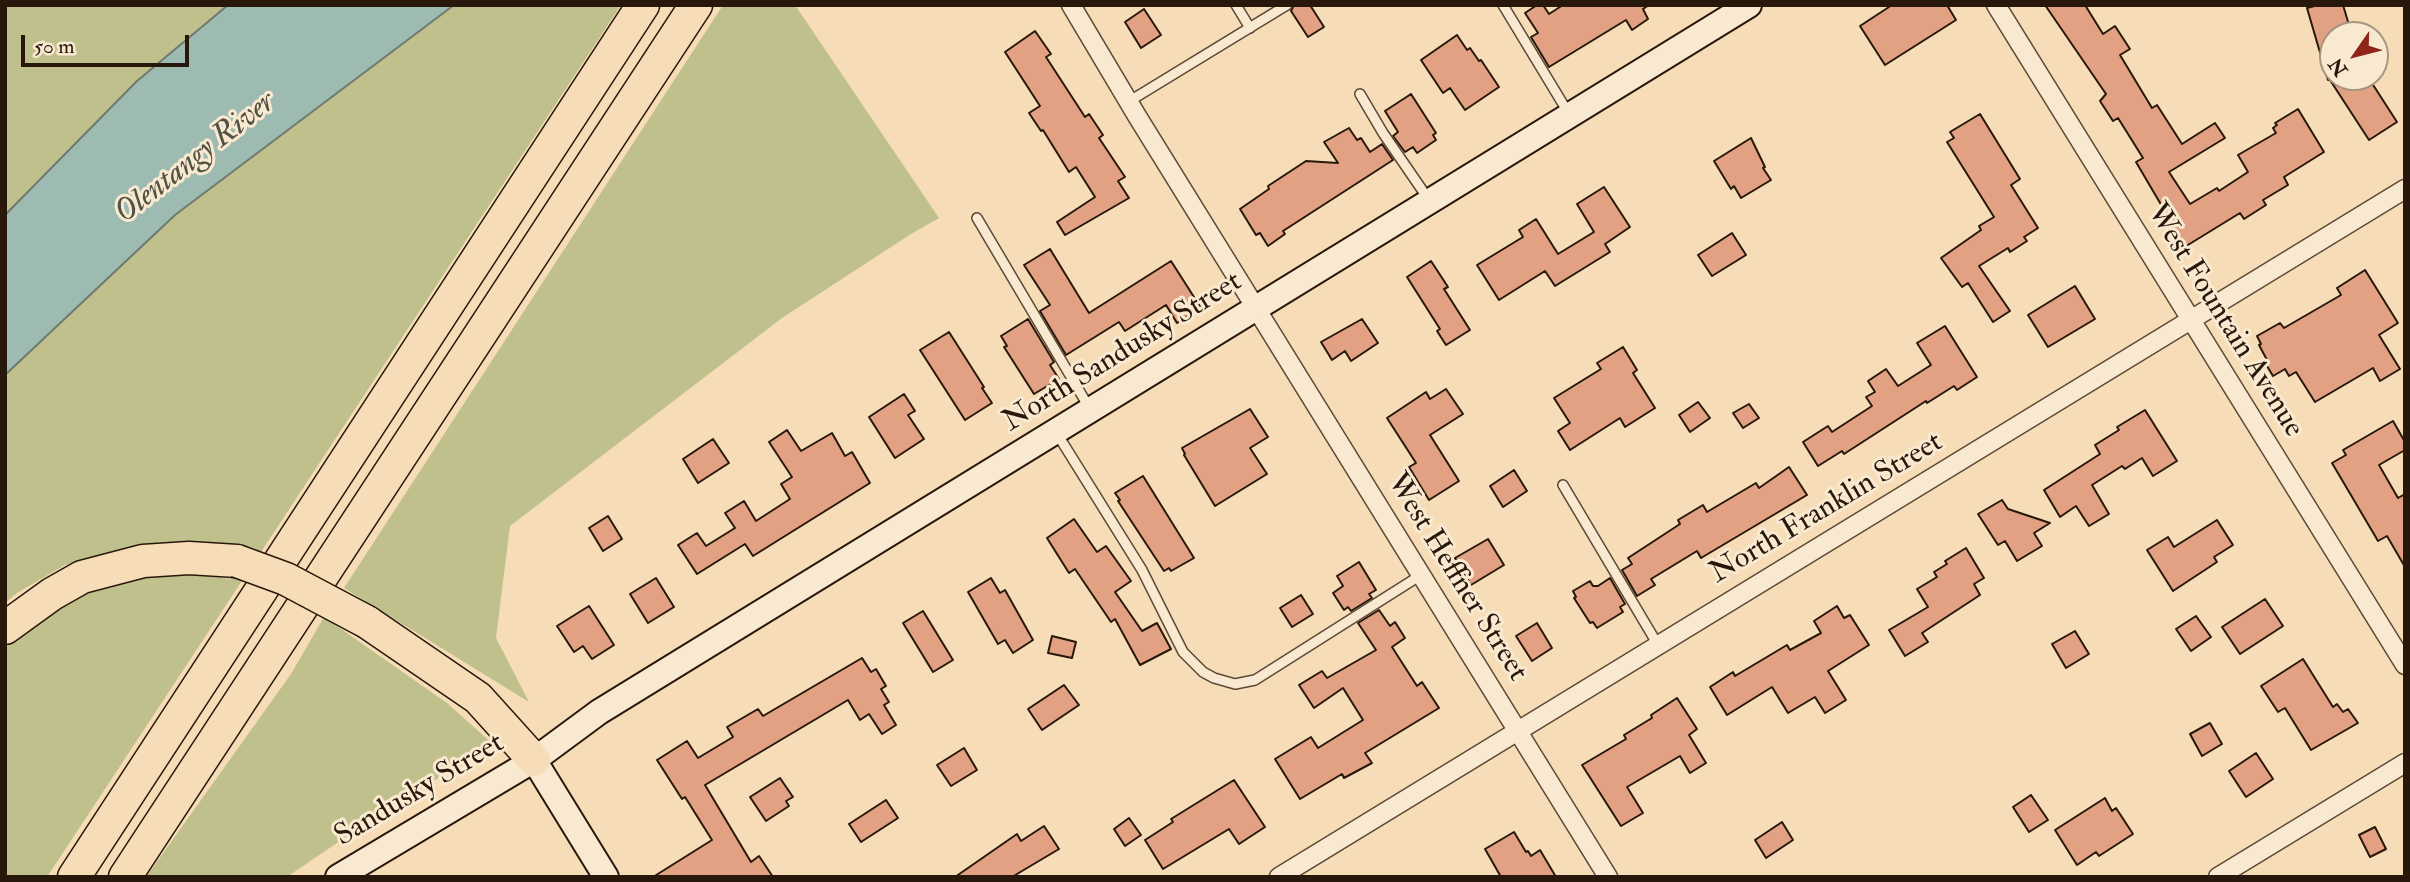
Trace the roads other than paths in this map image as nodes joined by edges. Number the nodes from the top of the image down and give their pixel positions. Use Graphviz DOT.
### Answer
graph roads {
  1 [pos="643,5"];
  2 [pos="695,5"];
  3 [pos="1071,5"];
  4 [pos="1236,5"];
  5 [pos="1287,5"];
  6 [pos="1503,5"];
  7 [pos="1749,5"];
  8 [pos="1996,5"];
  9 [pos="1250,28"];
  10 [pos="1360,94"];
  11 [pos="1128,102"];
  12 [pos="1570,115"];
  13 [pos="2405,189"];
  14 [pos="1430,202"];
  15 [pos="977,218"];
  16 [pos="1256,308"];
  17 [pos="2190,320"];
  18 [pos="1091,410"];
  19 [pos="1056,432"];
  20 [pos="1563,485"];
  21 [pos="1421,575"];
  22 [pos="5,628"];
  23 [pos="1658,645"];
  24 [pos="2405,666"];
  25 [pos="1517,731"];
  26 [pos="534,760"];
  27 [pos="2405,763"];
  28 [pos="350,874"];
  29 [pos="74,877"];
  30 [pos="125,877"];
  31 [pos="606,877"];
  32 [pos="1279,877"];
  33 [pos="1608,877"];
  34 [pos="2218,877"];
  1 -- 29 [label="highway"];
  2 -- 30 [label="highway"];
  3 -- 11 [label="street, West Heffner Street"];
  4 -- 9 [label="lane"];
  5 -- 9 [label="lane"];
  6 -- 12 [label="lane"];
  7 -- 12 [label="street, North Sandusky Street"];
  8 -- 17 [label="street, West Fountain Avenue"];
  9 -- 11 [label="lane"];
  10 -- 14 [label="lane"];
  11 -- 16 [label="street, West Heffner Street"];
  12 -- 14 [label="street, North Sandusky Street"];
  13 -- 17 [label="street, North Franklin Street"];
  14 -- 16 [label="street, North Sandusky Street"];
  15 -- 18 [label="lane"];
  16 -- 18 [label="street, North Sandusky Street"];
  16 -- 21 [label="street, West Heffner Street"];
  17 -- 23 [label="street, North Franklin Street"];
  17 -- 24 [label="street, West Fountain Avenue"];
  18 -- 19 [label="street, North Sandusky Street"];
  19 -- 21 [label="lane"];
  19 -- 26 [label="street, North Sandusky Street"];
  20 -- 23 [label="lane"];
  21 -- 25 [label="street, West Heffner Street"];
  22 -- 26 [label="highway, bridge"];
  23 -- 25 [label="street, North Franklin Street"];
  25 -- 32 [label="street, North Franklin Street"];
  25 -- 33 [label="street, West Heffner Street"];
  26 -- 28 [label="street, Sandusky Street"];
  26 -- 31 [label="street"];
  27 -- 34 [label="street"];
}
